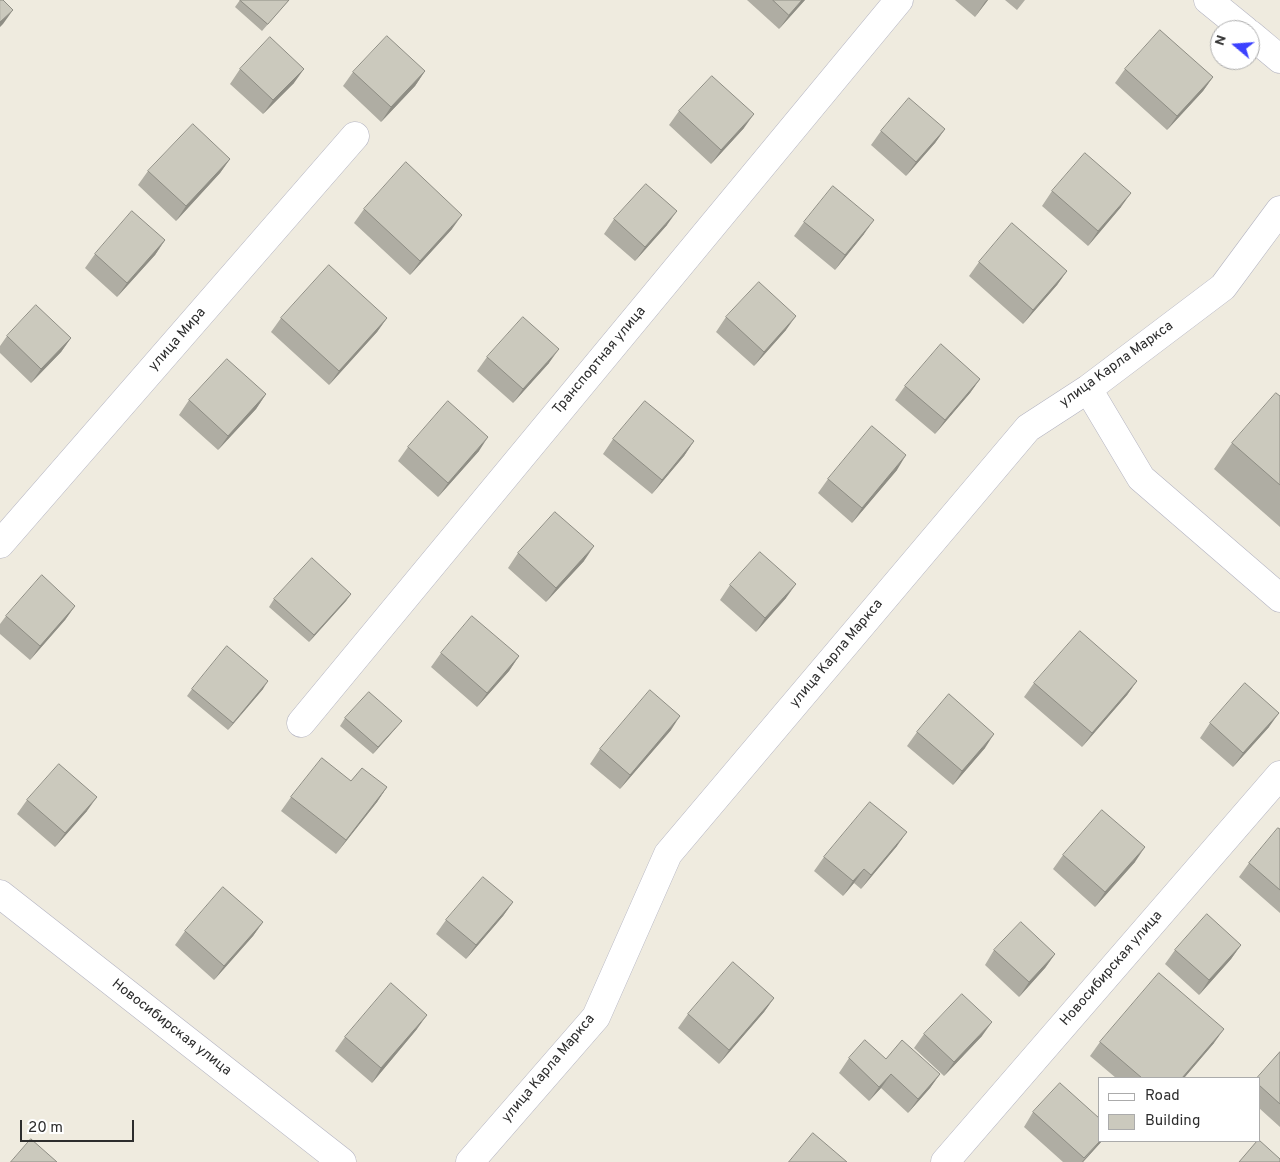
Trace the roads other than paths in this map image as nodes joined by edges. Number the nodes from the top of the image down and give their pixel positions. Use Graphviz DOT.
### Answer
graph roads {
  1 [pos="899,0"];
  2 [pos="1208,0"];
  3 [pos="1233,20"];
  4 [pos="1260,42"];
  5 [pos="1280,59"];
  6 [pos="355,136"];
  7 [pos="1280,210"];
  8 [pos="1088,389"];
  9 [pos="0,544"];
  10 [pos="1280,598"];
  11 [pos="301,723"];
  12 [pos="1280,775"];
  13 [pos="0,894"];
  14 [pos="342,1162"];
  15 [pos="470,1162"];
  16 [pos="945,1162"];
  1 -- 11 [label="street, Транспортная улица"];
  2 -- 3 [label="street"];
  4 -- 5 [label="street"];
  6 -- 9 [label="street, улица Мира"];
  7 -- 8 [label="street, улица Карла Маркса"];
  8 -- 10 [label="street"];
  8 -- 15 [label="street, улица Карла Маркса"];
  12 -- 16 [label="street, Новосибирская улица"];
  13 -- 14 [label="street, Новосибирская улица"];
}
